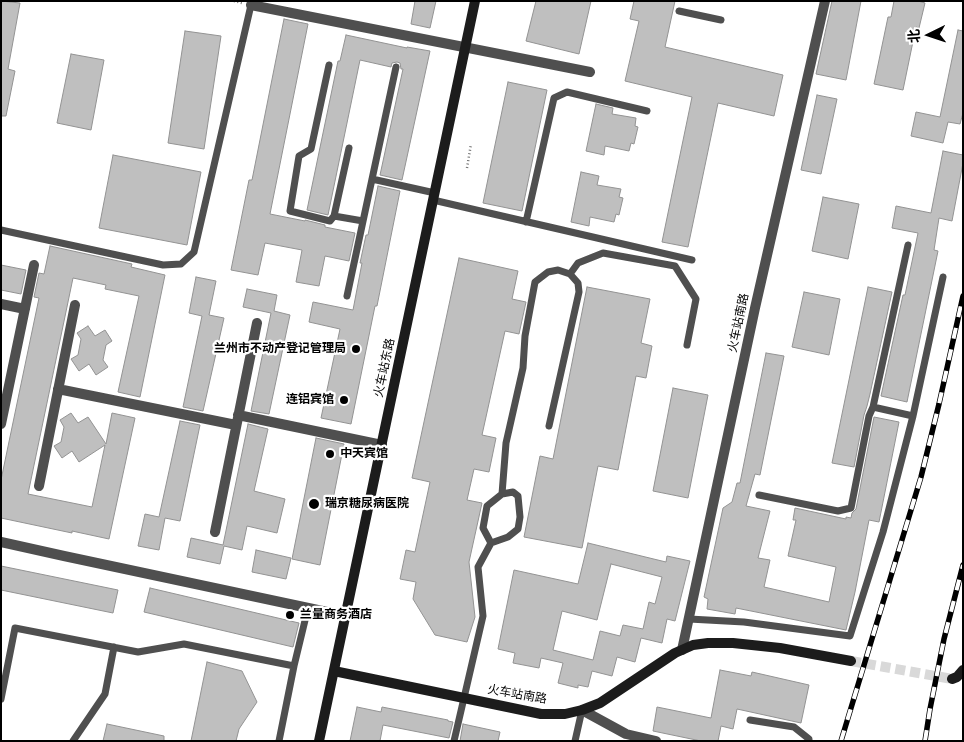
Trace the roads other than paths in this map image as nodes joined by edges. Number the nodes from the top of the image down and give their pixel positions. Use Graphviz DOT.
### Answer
graph roads {
  1 [pos="475,1"];
  2 [pos="825,1"];
  3 [pos="251,5"];
  4 [pos="679,11"];
  5 [pos="721,20"];
  6 [pos="466,47"];
  7 [pos="329,66"];
  8 [pos="396,67"];
  9 [pos="590,72"];
  10 [pos="648,111"];
  11 [pos="349,148"];
  12 [pos="372,180"];
  13 [pos="434,197"];
  14 [pos="334,216"];
  15 [pos="363,221"];
  16 [pos="526,222"];
  17 [pos="1,230"];
  18 [pos="908,245"];
  19 [pos="692,260"];
  20 [pos="34,266"];
  21 [pos="570,274"];
  22 [pos="943,277"];
  23 [pos="347,296"];
  24 [pos="1,304"];
  25 [pos="75,305"];
  26 [pos="25,309"];
  27 [pos="257,323"];
  28 [pos="687,344"];
  29 [pos="6,379"];
  30 [pos="58,389"];
  31 [pos="873,407"];
  32 [pos="912,416"];
  33 [pos="237,420"];
  34 [pos="1,424"];
  35 [pos="549,426"];
  36 [pos="382,445"];
  37 [pos="39,486"];
  38 [pos="502,494"];
  39 [pos="759,495"];
  40 [pos="215,532"];
  41 [pos="1,542"];
  42 [pos="491,542"];
  43 [pos="308,608"];
  44 [pos="346,616"];
  45 [pos="689,619"];
  46 [pos="114,647"];
  47 [pos="682,650"];
  48 [pos="851,661"];
  49 [pos="294,666"];
  50 [pos="963,670"];
  51 [pos="334,671"];
  52 [pos="963,682"];
  53 [pos="464,698"];
  54 [pos="1,699"];
  55 [pos="582,710"];
  56 [pos="750,720"];
  57 [pos="73,741"];
  58 [pos="279,741"];
  59 [pos="319,741"];
  60 [pos="454,741"];
  61 [pos="575,741"];
  62 [pos="656,741"];
  63 [pos="809,741"];
  1 -- 6 [label="main road, 火车站东路"];
  2 -- 45 [label="street, 火车站南路"];
  3 -- 6 [label="street"];
  3 -- 17 [label="lane"];
  4 -- 5 [label="lane"];
  6 -- 9 [label="street"];
  6 -- 13 [label="main road, 火车站东路"];
  7 -- 14 [label="lane"];
  8 -- 12 [label="lane"];
  10 -- 16 [label="lane"];
  11 -- 14 [label="lane"];
  12 -- 13 [label="lane"];
  12 -- 15 [label="lane"];
  13 -- 16 [label="lane"];
  13 -- 36 [label="main road, 火车站东路"];
  14 -- 15 [label="lane"];
  15 -- 23 [label="lane"];
  16 -- 19 [label="lane"];
  18 -- 31 [label="lane"];
  20 -- 26 [label="street"];
  21 -- 28 [label="lane"];
  21 -- 35 [label="lane"];
  21 -- 38 [label="lane"];
  22 -- 32 [label="lane"];
  24 -- 26 [label="street"];
  25 -- 30 [label="street"];
  26 -- 29 [label="street"];
  27 -- 33 [label="street"];
  29 -- 34 [label="street"];
  30 -- 33 [label="street"];
  30 -- 37 [label="street"];
  31 -- 32 [label="lane"];
  31 -- 39 [label="lane"];
  32 -- 45 [label="lane"];
  33 -- 36 [label="street"];
  33 -- 40 [label="street"];
  36 -- 44 [label="main road, 火车站东路"];
  38 -- 42 [label="lane"];
  38 -- 42 [label="lane"];
  41 -- 43 [label="street"];
  42 -- 53 [label="lane"];
  43 -- 44 [label="street"];
  43 -- 49 [label="lane"];
  44 -- 51 [label="main road, 火车站东路"];
  45 -- 47 [label="street, 火车站南路"];
  46 -- 49 [label="lane"];
  46 -- 54 [label="lane"];
  46 -- 57 [label="lane"];
  47 -- 48 [label="main road, 火车站南路"];
  47 -- 55 [label="main road, 火车站南路"];
  49 -- 58 [label="lane"];
  50 -- 52 [label="main road"];
  51 -- 53 [label="main road, 火车站南路"];
  51 -- 59 [label="main road, 火车站东路"];
  53 -- 55 [label="main road, 火车站南路"];
  53 -- 60 [label="lane"];
  55 -- 61 [label="lane"];
  55 -- 62 [label="street"];
  56 -- 63 [label="lane"];
}
